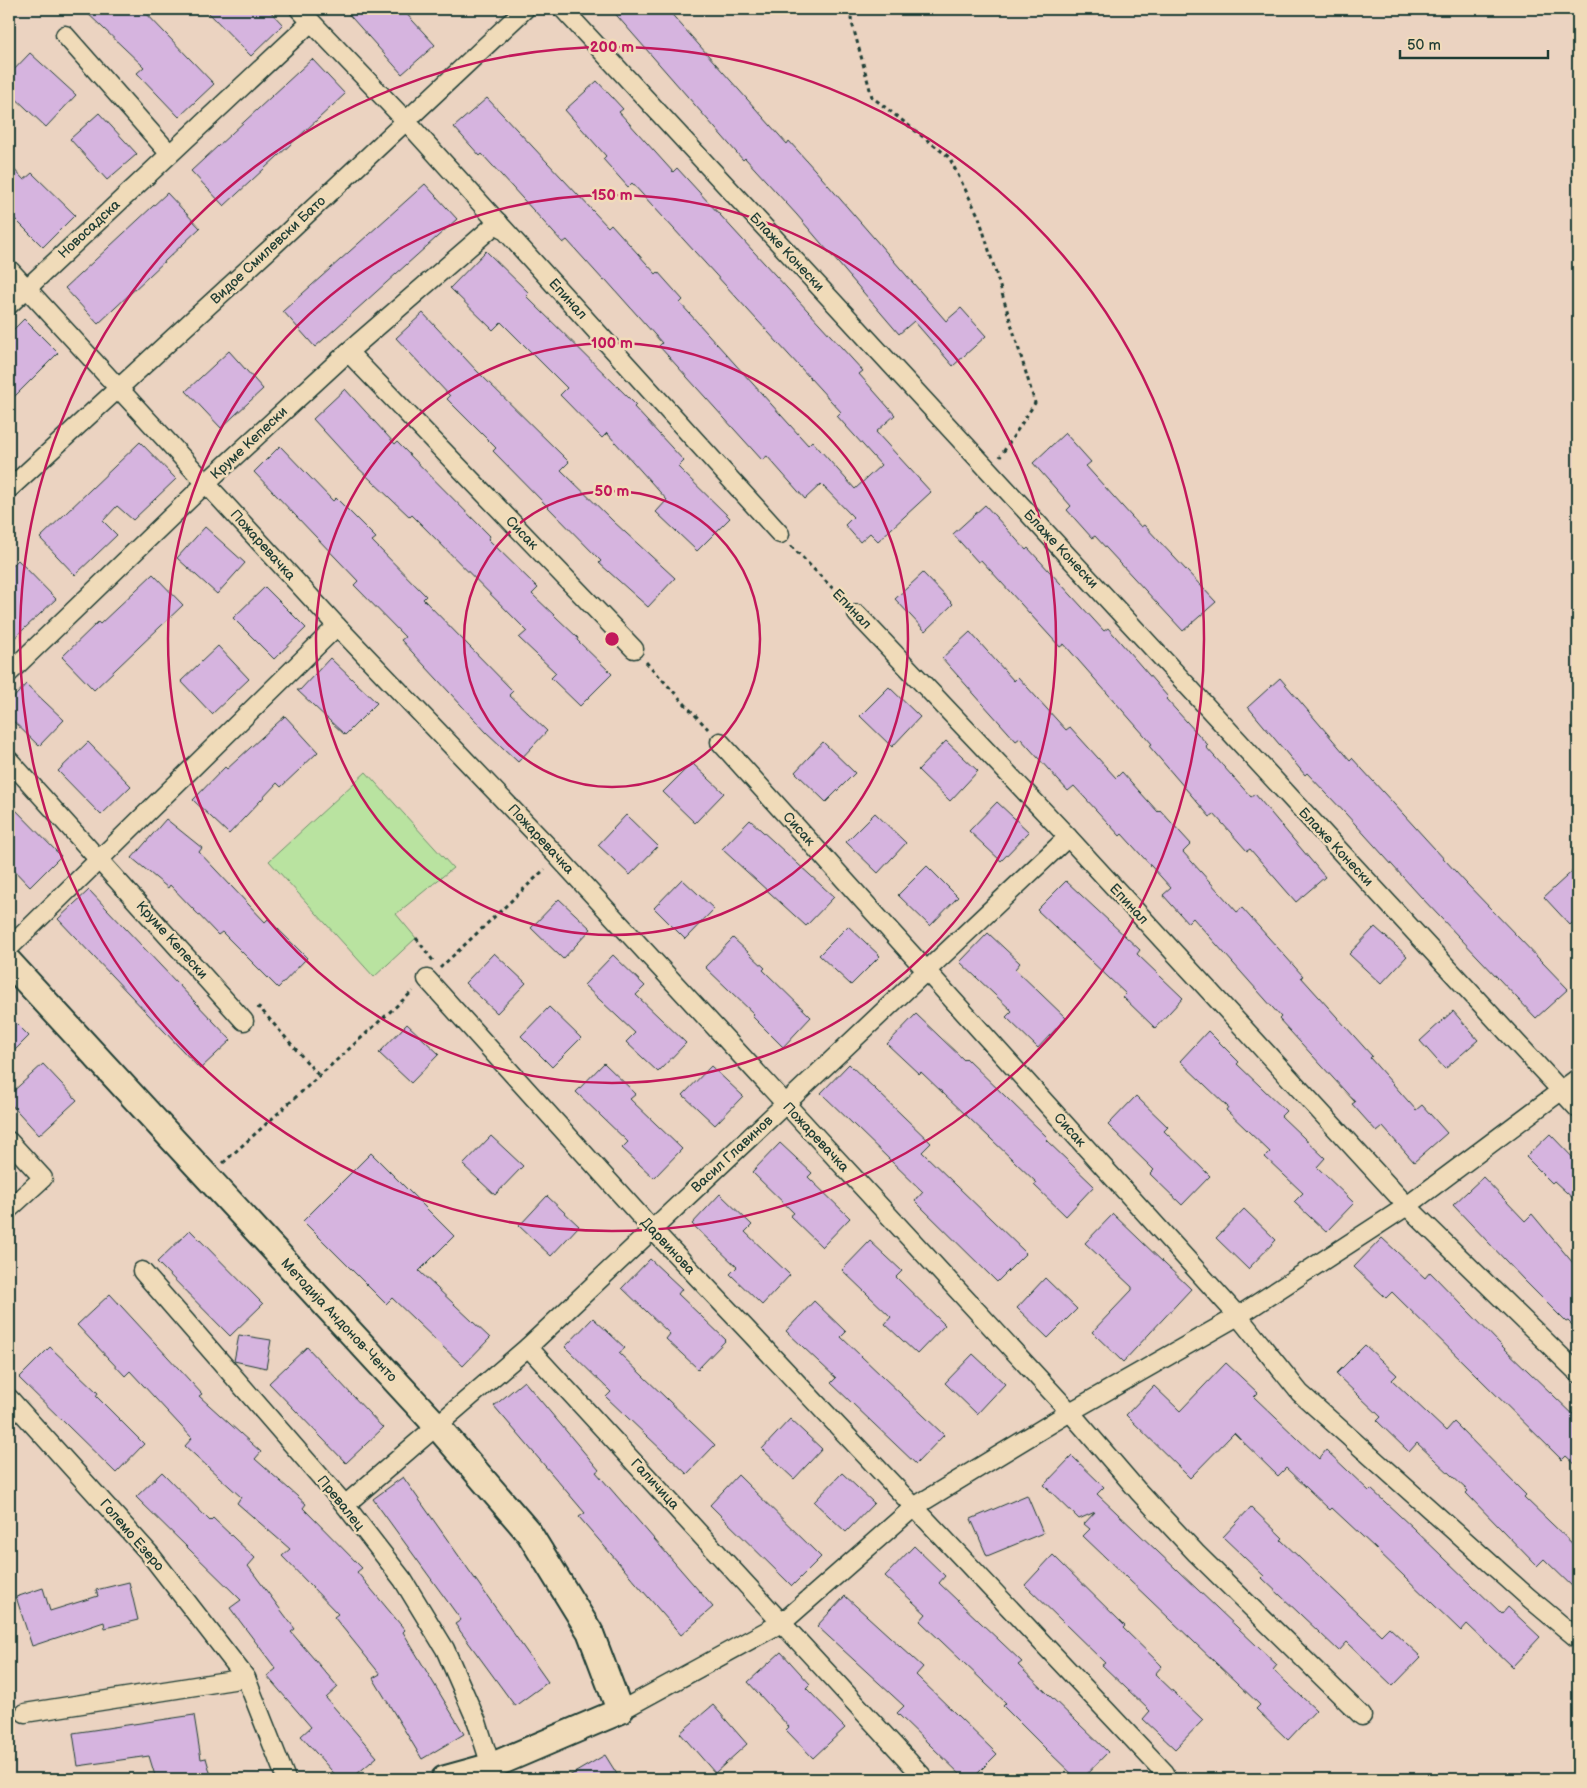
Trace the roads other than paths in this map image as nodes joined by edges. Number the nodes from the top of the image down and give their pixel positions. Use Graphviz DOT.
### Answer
graph roads {
  1 [pos="525,9"];
  2 [pos="563,9"];
  3 [pos="305,15"];
  4 [pos="65,35"];
  5 [pos="406,121"];
  6 [pos="170,154"];
  7 [pos="498,222"];
  8 [pos="9,269"];
  9 [pos="27,288"];
  10 [pos="9,305"];
  11 [pos="348,352"];
  12 [pos="118,389"];
  13 [pos="206,482"];
  14 [pos="9,489"];
  15 [pos="780,534"];
  16 [pos="857,614"];
  17 [pos="337,626"];
  18 [pos="634,649"];
  19 [pos="9,673"];
  20 [pos="720,742"];
  21 [pos="9,760"];
  22 [pos="1068,837"];
  23 [pos="99,860"];
  24 [pos="9,948"];
  25 [pos="9,962"];
  26 [pos="927,972"];
  27 [pos="427,979"];
  28 [pos="244,1021"];
  29 [pos="1578,1078"];
  30 [pos="1560,1090"];
  31 [pos="786,1104"];
  32 [pos="1578,1109"];
  33 [pos="9,1141"];
  34 [pos="1407,1206"];
  35 [pos="9,1209"];
  36 [pos="652,1229"];
  37 [pos="142,1271"];
  38 [pos="1238,1316"];
  39 [pos="528,1347"];
  40 [pos="1578,1373"];
  41 [pos="9,1398"];
  42 [pos="1070,1412"];
  43 [pos="437,1426"];
  44 [pos="345,1505"];
  45 [pos="914,1507"];
  46 [pos="783,1622"];
  47 [pos="1578,1639"];
  48 [pos="246,1678"];
  49 [pos="620,1711"];
  50 [pos="25,1713"];
  51 [pos="1362,1716"];
  52 [pos="491,1766"];
  53 [pos="1165,1773"];
  54 [pos="286,1779"];
  55 [pos="444,1779"];
  56 [pos="925,1779"];
  1 -- 5 [label="street, Видое Смилевски Бато"];
  2 -- 30 [label="street, Блаже Конески"];
  3 -- 5 [label="street, Епинал"];
  3 -- 6 [label="street, Новосадска"];
  4 -- 6 [label="street"];
  5 -- 7 [label="street, Епинал"];
  5 -- 12 [label="street, Видое Смилевски Бато"];
  6 -- 9 [label="street, Новосадска"];
  7 -- 11 [label="street, Круме Кепески"];
  7 -- 15 [label="street, Епинал"];
  8 -- 9 [label="street, Пожаревачка"];
  9 -- 10 [label="street, Новосадска"];
  9 -- 12 [label="street, Пожаревачка"];
  11 -- 13 [label="street, Круме Кепески"];
  11 -- 18 [label="street, Сисак"];
  12 -- 13 [label="street, Пожаревачка"];
  12 -- 14 [label="street, Видое Смилевски Бато"];
  13 -- 17 [label="street, Пожаревачка"];
  13 -- 19 [label="street, Круме Кепески"];
  16 -- 22 [label="street, Епинал"];
  17 -- 23 [label="street"];
  17 -- 31 [label="street, Пожаревачка"];
  20 -- 26 [label="street, Сисак"];
  21 -- 23 [label="street, Круме Кепески"];
  22 -- 26 [label="street, Васил Главинов"];
  22 -- 34 [label="street, Епинал"];
  23 -- 24 [label="street"];
  23 -- 28 [label="street, Круме Кепески"];
  25 -- 43 [label="street, Методија Андонов-Ченто"];
  26 -- 31 [label="street, Васил Главинов"];
  26 -- 38 [label="street, Сисак"];
  27 -- 36 [label="street, Дарвинова"];
  29 -- 30 [label="street"];
  30 -- 32 [label="street, Блаже Конески"];
  30 -- 34 [label="street"];
  31 -- 36 [label="street, Васил Главинов"];
  31 -- 42 [label="street, Пожаревачка"];
  33 -- 35 [label="street"];
  34 -- 38 [label="street"];
  34 -- 40 [label="street, Епинал"];
  36 -- 39 [label="street, Васил Главинов"];
  36 -- 45 [label="street, Дарвинова"];
  37 -- 44 [label="street, Превалец"];
  38 -- 42 [label="street"];
  38 -- 47 [label="street, Сисак"];
  39 -- 43 [label="street, Васил Главинов"];
  39 -- 46 [label="street, Галичица"];
  41 -- 48 [label="street, Големо Езеро"];
  42 -- 45 [label="street"];
  42 -- 51 [label="street, Пожаревачка"];
  43 -- 44 [label="street, Васил Главинов"];
  43 -- 49 [label="street, Методија Андонов-Ченто"];
  44 -- 52 [label="street, Превалец"];
  45 -- 46 [label="street"];
  45 -- 53 [label="street, Дарвинова"];
  46 -- 49 [label="street"];
  46 -- 56 [label="street, Галичица"];
  48 -- 50 [label="street"];
  48 -- 54 [label="street, Големо Езеро"];
  49 -- 52 [label="street"];
  52 -- 55 [label="street"];
}
